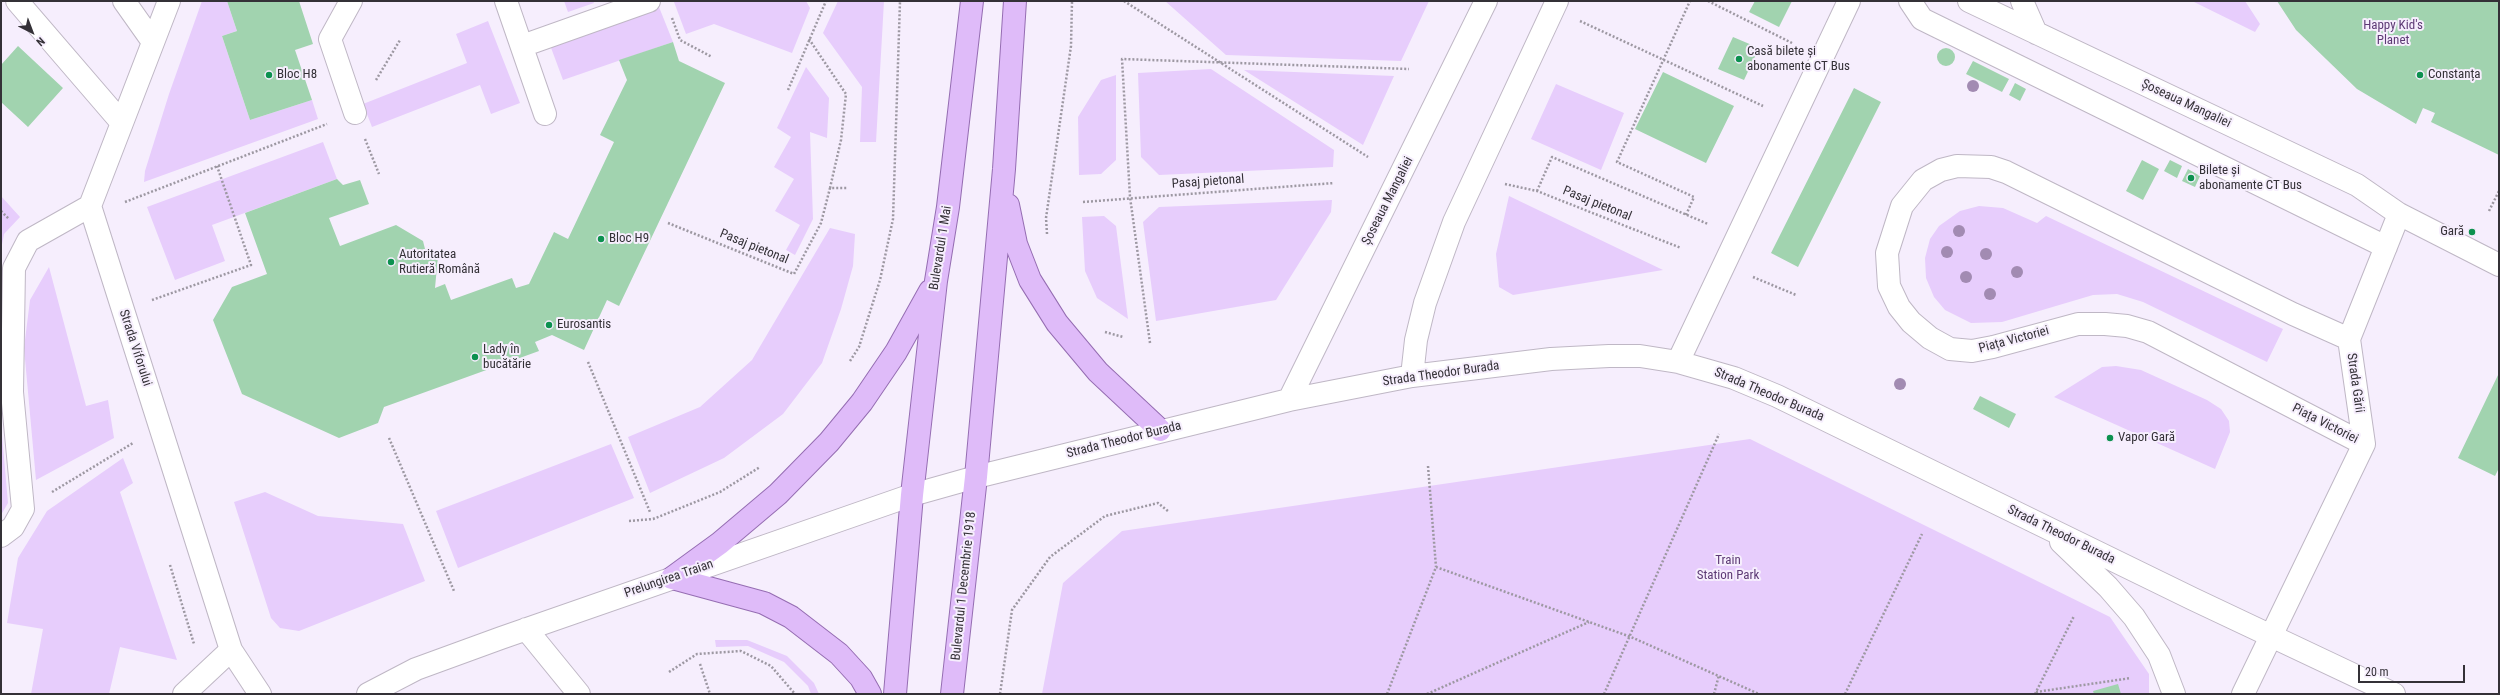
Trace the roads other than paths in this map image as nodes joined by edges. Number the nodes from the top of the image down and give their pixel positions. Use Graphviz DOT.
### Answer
graph roads {
  1 [pos="16,1"];
  2 [pos="124,1"];
  3 [pos="169,1"];
  4 [pos="351,1"];
  5 [pos="506,1"];
  6 [pos="649,1"];
  7 [pos="972,1"];
  8 [pos="1015,1"];
  9 [pos="1486,1"];
  10 [pos="1557,1"];
  11 [pos="1849,1"];
  12 [pos="1910,1"];
  13 [pos="1969,1"];
  14 [pos="2022,1"];
  15 [pos="2036,33"];
  16 [pos="154,42"];
  17 [pos="522,46"];
  18 [pos="355,113"];
  19 [pos="545,114"];
  20 [pos="122,123"];
  21 [pos="1004,169"];
  22 [pos="91,210"];
  23 [pos="2399,214"];
  24 [pos="2386,247"];
  25 [pos="2499,265"];
  26 [pos="936,281"];
  27 [pos="2349,338"];
  28 [pos="1678,362"];
  29 [pos="1412,376"];
  30 [pos="1289,400"];
  31 [pos="1160,430"];
  32 [pos="2364,444"];
  33 [pos="976,477"];
  34 [pos="912,495"];
  35 [pos="2046,528"];
  36 [pos="1,536"];
  37 [pos="672,578"];
  38 [pos="526,629"];
  39 [pos="2271,636"];
  40 [pos="231,650"];
  41 [pos="184,694"];
  42 [pos="260,694"];
  43 [pos="368,694"];
  44 [pos="579,694"];
  45 [pos="870,694"];
  46 [pos="895,694"];
  47 [pos="952,694"];
  48 [pos="2174,694"];
  49 [pos="2243,694"];
  50 [pos="2394,694"];
  1 -- 20 [label="street"];
  2 -- 16 [label="street"];
  3 -- 16 [label="street"];
  4 -- 18 [label="street"];
  5 -- 17 [label="street"];
  6 -- 17 [label="street"];
  7 -- 26 [label="main road, Bulevardul 1 Mai"];
  8 -- 21 [label="main road"];
  9 -- 30 [label="street, Șoseaua Mangaliei"];
  10 -- 29 [label="street"];
  11 -- 28 [label="street"];
  12 -- 24 [label="street"];
  13 -- 15 [label="street, Șoseaua Mangaliei"];
  14 -- 15 [label="street"];
  15 -- 23 [label="street, Șoseaua Mangaliei"];
  16 -- 20 [label="street"];
  17 -- 19 [label="street"];
  20 -- 22 [label="street"];
  21 -- 31 [label="main road"];
  21 -- 33 [label="main road"];
  22 -- 36 [label="street"];
  22 -- 40 [label="street, Strada Viforului"];
  23 -- 24 [label="street, Strada Gării"];
  23 -- 25 [label="street"];
  24 -- 27 [label="street, Strada Gării"];
  26 -- 34 [label="main road, Bulevardul 1 Mai"];
  26 -- 37 [label="main road"];
  27 -- 32 [label="street, Strada Gării"];
  27 -- 32 [label="street, Piața Victoriei"];
  28 -- 29 [label="street, Strada Theodor Burada"];
  28 -- 35 [label="street, Strada Theodor Burada"];
  29 -- 30 [label="street, Strada Theodor Burada"];
  30 -- 31 [label="street, Strada Theodor Burada"];
  31 -- 33 [label="street, Strada Theodor Burada"];
  32 -- 39 [label="street"];
  33 -- 34 [label="street, Prelungirea Traian"];
  33 -- 47 [label="main road, Bulevardul 1 Decembrie 1918"];
  34 -- 37 [label="street, Prelungirea Traian"];
  34 -- 46 [label="main road"];
  35 -- 39 [label="street, Strada Theodor Burada"];
  35 -- 48 [label="street"];
  37 -- 38 [label="street, Prelungirea Traian"];
  37 -- 45 [label="main road"];
  38 -- 43 [label="street, Prelungirea Traian"];
  38 -- 44 [label="street"];
  39 -- 49 [label="street"];
  39 -- 50 [label="street, Strada Theodor Burada"];
  40 -- 41 [label="street"];
  40 -- 42 [label="street, Strada Viforului"];
}
